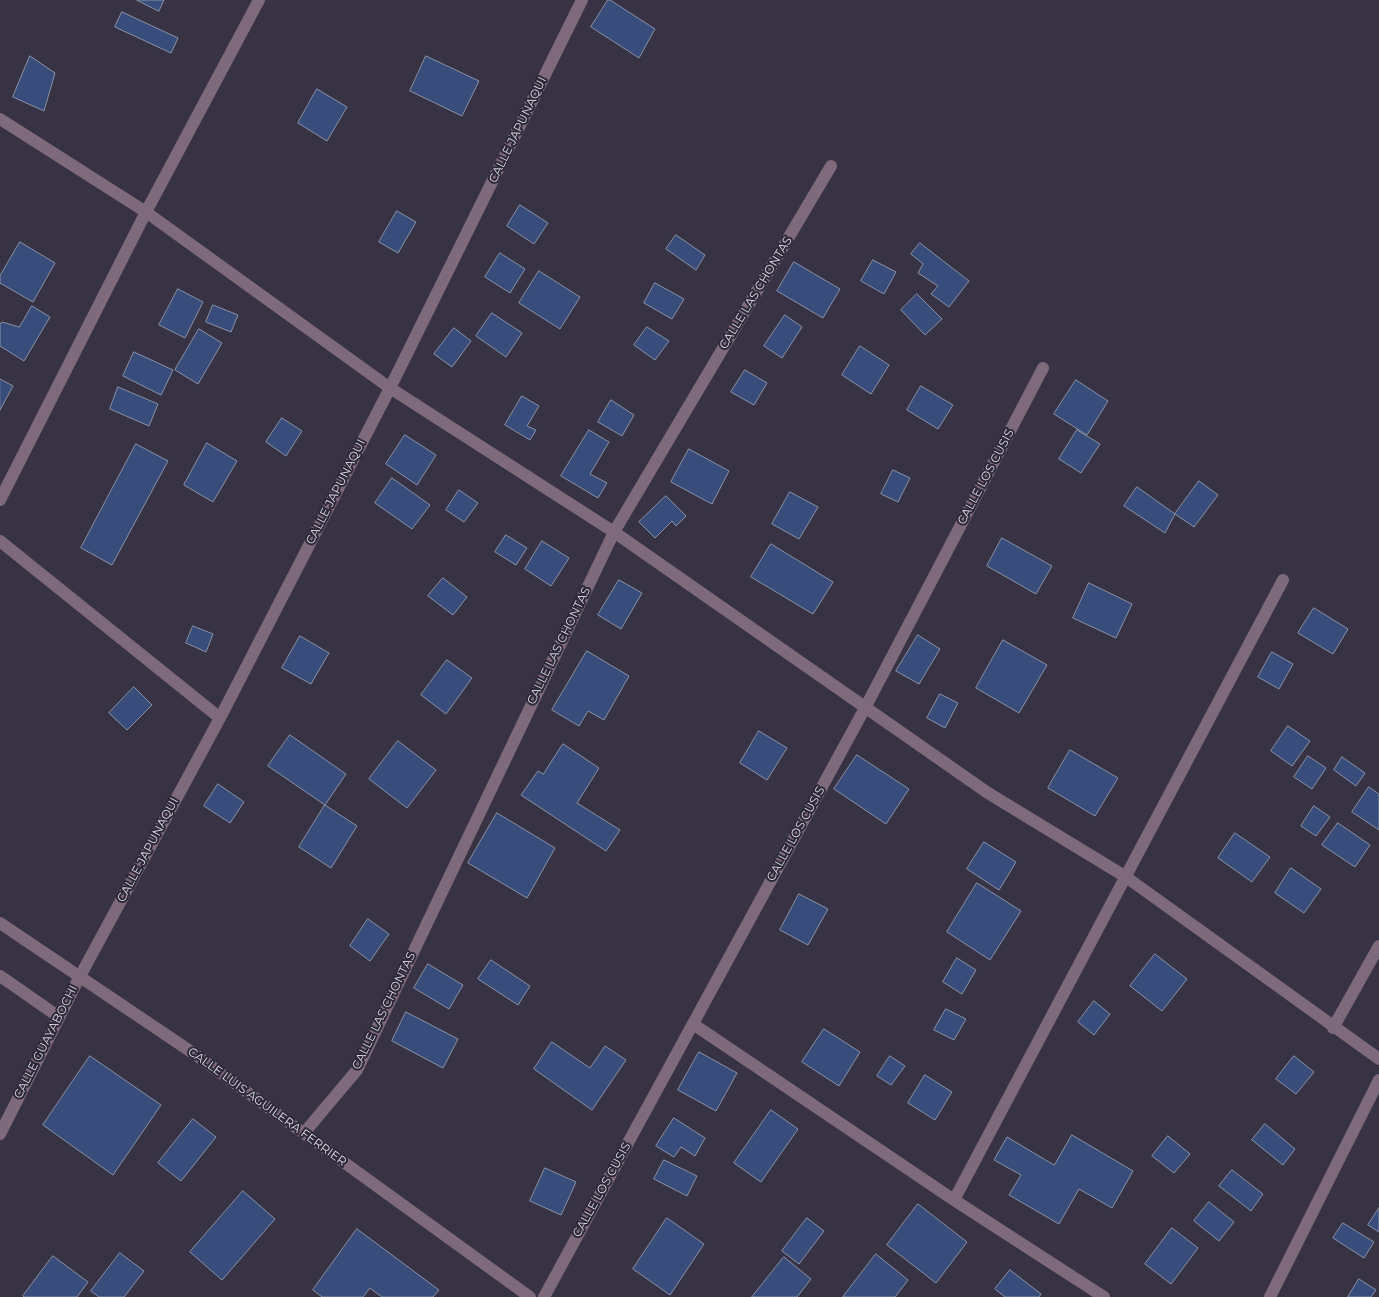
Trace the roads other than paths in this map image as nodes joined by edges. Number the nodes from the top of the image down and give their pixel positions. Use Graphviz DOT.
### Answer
graph roads {
  1 [pos="259,0"];
  2 [pos="582,0"];
  3 [pos="0,119"];
  4 [pos="831,166"];
  5 [pos="146,212"];
  6 [pos="1043,368"];
  7 [pos="390,388"];
  8 [pos="0,500"];
  9 [pos="614,532"];
  10 [pos="0,541"];
  11 [pos="1283,580"];
  12 [pos="865,708"];
  13 [pos="220,718"];
  14 [pos="1126,877"];
  15 [pos="0,923"];
  16 [pos="1379,946"];
  17 [pos="0,976"];
  18 [pos="79,978"];
  19 [pos="59,1017"];
  20 [pos="693,1024"];
  21 [pos="1334,1028"];
  22 [pos="1379,1059"];
  23 [pos="1379,1080"];
  24 [pos="304,1133"];
  25 [pos="0,1134"];
  26 [pos="954,1200"];
  27 [pos="530,1297"];
  28 [pos="544,1297"];
  29 [pos="1104,1297"];
  30 [pos="1270,1297"];
  1 -- 5 [label="street"];
  2 -- 7 [label="street, CALLE JAPUNAQUI"];
  3 -- 5 [label="street"];
  4 -- 9 [label="street, CALLE LAS CHONTAS"];
  5 -- 7 [label="street"];
  5 -- 8 [label="street"];
  6 -- 12 [label="street, CALLE LOS CUSIS"];
  7 -- 9 [label="street"];
  7 -- 13 [label="street, CALLE JAPUNAQUI"];
  9 -- 12 [label="street"];
  9 -- 24 [label="street, CALLE LAS CHONTAS"];
  10 -- 13 [label="street"];
  11 -- 14 [label="street"];
  12 -- 14 [label="street"];
  12 -- 20 [label="street, CALLE LOS CUSIS"];
  13 -- 18 [label="street, CALLE JAPUNAQUI"];
  14 -- 21 [label="street"];
  14 -- 26 [label="street"];
  15 -- 18 [label="street, CALLE LUIS AGUILERA FERRIER"];
  16 -- 21 [label="street"];
  17 -- 19 [label="street"];
  18 -- 19 [label="street, CALLE GUAYABOCHI"];
  18 -- 24 [label="street, CALLE LUIS AGUILERA FERRIER"];
  19 -- 25 [label="street, CALLE GUAYABOCHI"];
  20 -- 26 [label="street"];
  20 -- 28 [label="street, CALLE LOS CUSIS"];
  21 -- 22 [label="street"];
  23 -- 30 [label="street"];
  24 -- 27 [label="street, CALLE LUIS AGUILERA FERRIER"];
  26 -- 29 [label="street"];
}
